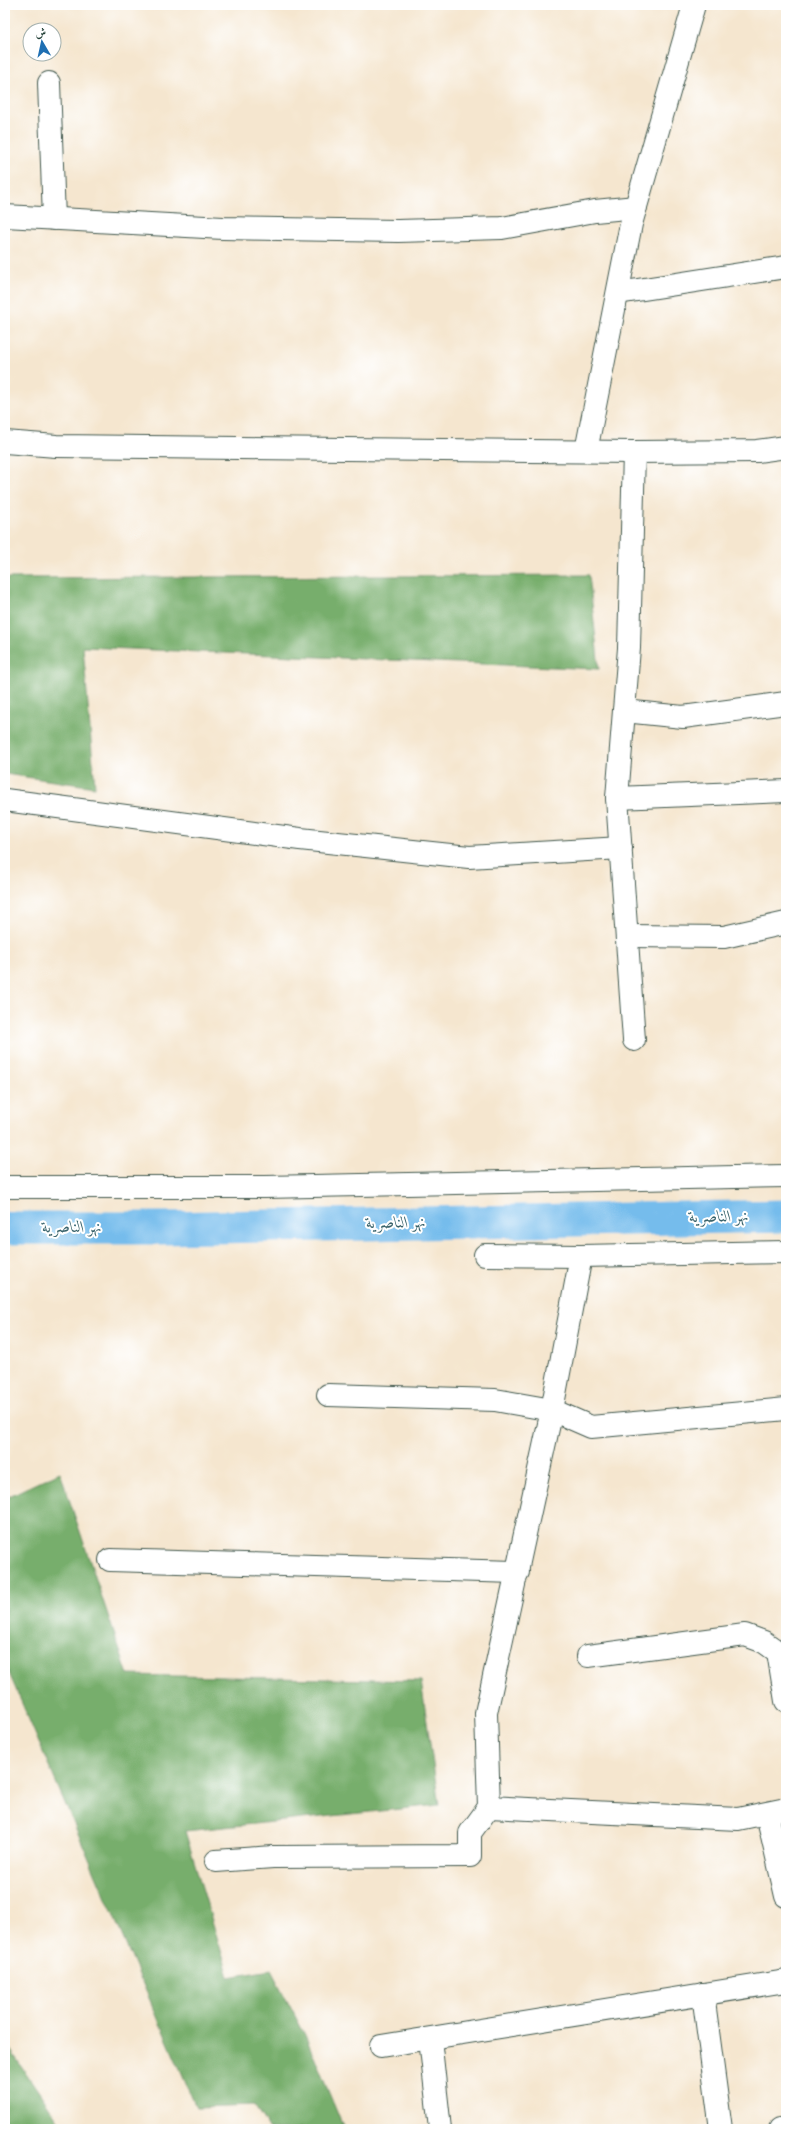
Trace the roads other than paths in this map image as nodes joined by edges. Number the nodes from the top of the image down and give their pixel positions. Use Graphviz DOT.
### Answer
graph roads {
  1 [pos="694,5"];
  2 [pos="49,83"];
  3 [pos="636,207"];
  4 [pos="5,216"];
  5 [pos="54,219"];
  6 [pos="786,267"];
  7 [pos="618,292"];
  8 [pos="5,442"];
  9 [pos="786,447"];
  10 [pos="586,451"];
  11 [pos="634,452"];
  12 [pos="786,703"];
  13 [pos="624,711"];
  14 [pos="786,791"];
  15 [pos="617,798"];
  16 [pos="5,800"];
  17 [pos="621,848"];
  18 [pos="786,923"];
  19 [pos="628,936"];
  20 [pos="634,1040"];
  21 [pos="786,1176"];
  22 [pos="5,1187"];
  23 [pos="786,1252"];
  24 [pos="485,1255"];
  25 [pos="581,1256"];
  26 [pos="328,1394"];
  27 [pos="786,1409"];
  28 [pos="552,1410"];
  29 [pos="110,1560"];
  30 [pos="518,1572"];
  31 [pos="588,1656"];
  32 [pos="786,1701"];
  33 [pos="489,1807"];
  34 [pos="777,1811"];
  35 [pos="216,1861"];
  36 [pos="786,1896"];
  37 [pos="786,1981"];
  38 [pos="703,1994"];
  39 [pos="430,2039"];
  40 [pos="381,2046"];
  41 [pos="786,2128"];
  42 [pos="440,2129"];
  43 [pos="721,2129"];
  44 [pos="780,2129"];
  1 -- 3 [label="street"];
  2 -- 5 [label="street"];
  3 -- 5 [label="street"];
  3 -- 7 [label="street"];
  4 -- 5 [label="street"];
  6 -- 7 [label="street"];
  7 -- 10 [label="street"];
  8 -- 10 [label="street"];
  9 -- 11 [label="street"];
  10 -- 11 [label="street"];
  11 -- 13 [label="street"];
  12 -- 13 [label="street"];
  13 -- 15 [label="street"];
  14 -- 15 [label="street"];
  15 -- 17 [label="street"];
  16 -- 17 [label="street"];
  17 -- 19 [label="street"];
  18 -- 19 [label="street"];
  19 -- 20 [label="street"];
  21 -- 22 [label="street"];
  23 -- 25 [label="street"];
  24 -- 25 [label="street"];
  25 -- 28 [label="street"];
  26 -- 28 [label="street"];
  27 -- 28 [label="street"];
  28 -- 30 [label="street"];
  29 -- 30 [label="street"];
  30 -- 33 [label="street"];
  31 -- 32 [label="street"];
  33 -- 34 [label="street"];
  33 -- 35 [label="street"];
  34 -- 36 [label="street"];
  37 -- 38 [label="street"];
  38 -- 39 [label="street"];
  38 -- 43 [label="street"];
  39 -- 40 [label="street"];
  39 -- 42 [label="street"];
  41 -- 44 [label="street"];
}
